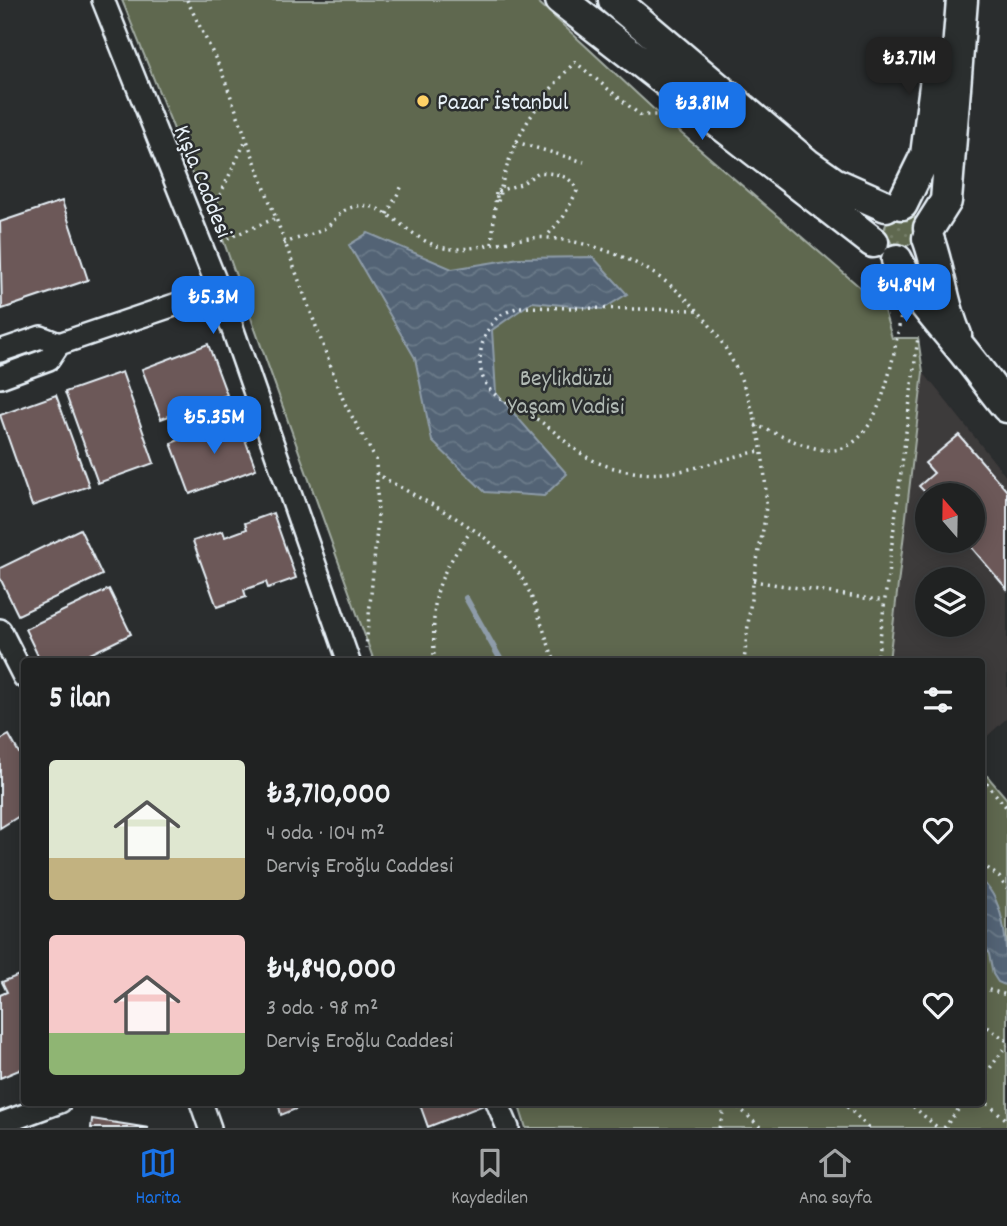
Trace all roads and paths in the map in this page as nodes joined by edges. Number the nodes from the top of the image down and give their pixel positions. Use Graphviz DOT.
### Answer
graph roads {
  1 [pos="103,0"];
  2 [pos="187,0"];
  3 [pos="561,0"];
  4 [pos="614,0"];
  5 [pos="942,0"];
  6 [pos="962,0"];
  7 [pos="660,115"];
  8 [pos="246,140"];
  9 [pos="516,142"];
  10 [pos="584,162"];
  11 [pos="403,184"];
  12 [pos="496,192"];
  13 [pos="894,205"];
  14 [pos="387,214"];
  15 [pos="209,219"];
  16 [pos="274,219"];
  17 [pos="928,233"];
  18 [pos="546,237"];
  19 [pos="873,242"];
  20 [pos="284,244"];
  21 [pos="492,244"];
  22 [pos="211,245"];
  23 [pos="897,260"];
  24 [pos="219,290"];
  25 [pos="699,310"];
  26 [pos="59,344"];
  27 [pos="0,351"];
  28 [pos="966,354"];
  29 [pos="0,377"];
  30 [pos="1004,401"];
  31 [pos="755,425"];
  32 [pos="761,452"];
  33 [pos="376,473"];
  34 [pos="472,530"];
  35 [pos="754,581"];
  36 [pos="884,601"];
  37 [pos="0,630"];
  38 [pos="358,656"];
  39 [pos="434,658"];
  40 [pos="553,658"];
  41 [pos="744,658"];
  42 [pos="878,658"];
  43 [pos="21,671"];
  44 [pos="985,782"];
  45 [pos="1007,808"];
  46 [pos="985,865"];
  47 [pos="1007,889"];
  48 [pos="985,989"];
  49 [pos="1007,996"];
  50 [pos="985,1025"];
  51 [pos="1007,1043"];
  52 [pos="985,1075"];
  53 [pos="985,1102"];
  54 [pos="49,1106"];
  55 [pos="202,1106"];
  56 [pos="725,1106"];
  57 [pos="737,1106"];
  58 [pos="846,1106"];
  59 [pos="912,1106"];
  60 [pos="961,1106"];
  61 [pos="1007,1120"];
  62 [pos="0,1124"];
  63 [pos="210,1128"];
  64 [pos="719,1128"];
  65 [pos="761,1128"];
  66 [pos="869,1128"];
  67 [pos="937,1128"];
  68 [pos="944,1128"];
  1 -- 24 [label="street, Kışla Caddesi"];
  2 -- 8 [label="path"];
  3 -- 19 [label="main road"];
  4 -- 13 [label="main road"];
  5 -- 13 [label="main road"];
  6 -- 17 [label="main road"];
  7 -- 9 [label="path"];
  8 -- 15 [label="path"];
  8 -- 16 [label="path"];
  9 -- 10 [label="path"];
  9 -- 12 [label="path"];
  11 -- 14 [label="path"];
  12 -- 18 [label="path"];
  12 -- 21 [label="path"];
  13 -- 17 [label="main road"];
  13 -- 19 [label="main road"];
  14 -- 20 [label="path"];
  14 -- 21 [label="path"];
  16 -- 20 [label="path"];
  16 -- 22 [label="path"];
  17 -- 23 [label="main road"];
  17 -- 28 [label="main road"];
  18 -- 21 [label="path"];
  18 -- 25 [label="path"];
  19 -- 23 [label="main road"];
  20 -- 33 [label="path"];
  23 -- 28 [label="main road"];
  24 -- 26 [label="street"];
  24 -- 38 [label="street, Kışla Caddesi"];
  25 -- 31 [label="path"];
  25 -- 32 [label="path"];
  26 -- 27 [label="street"];
  26 -- 29 [label="street"];
  28 -- 30 [label="main road"];
  31 -- 32 [label="path"];
  31 -- 36 [label="path"];
  32 -- 35 [label="path"];
  33 -- 34 [label="path"];
  33 -- 38 [label="path"];
  34 -- 39 [label="path"];
  34 -- 40 [label="path"];
  35 -- 36 [label="path"];
  35 -- 41 [label="path"];
  36 -- 42 [label="path"];
  37 -- 43 [label="street"];
  44 -- 45 [label="path"];
  46 -- 47 [label="path"];
  48 -- 49 [label="path"];
  50 -- 51 [label="path"];
  51 -- 52 [label="path"];
  53 -- 61 [label="path"];
  54 -- 62 [label="street"];
  55 -- 63 [label="street"];
  56 -- 64 [label="path"];
  57 -- 65 [label="path"];
  58 -- 66 [label="path"];
  59 -- 67 [label="path"];
  60 -- 68 [label="path"];
}
